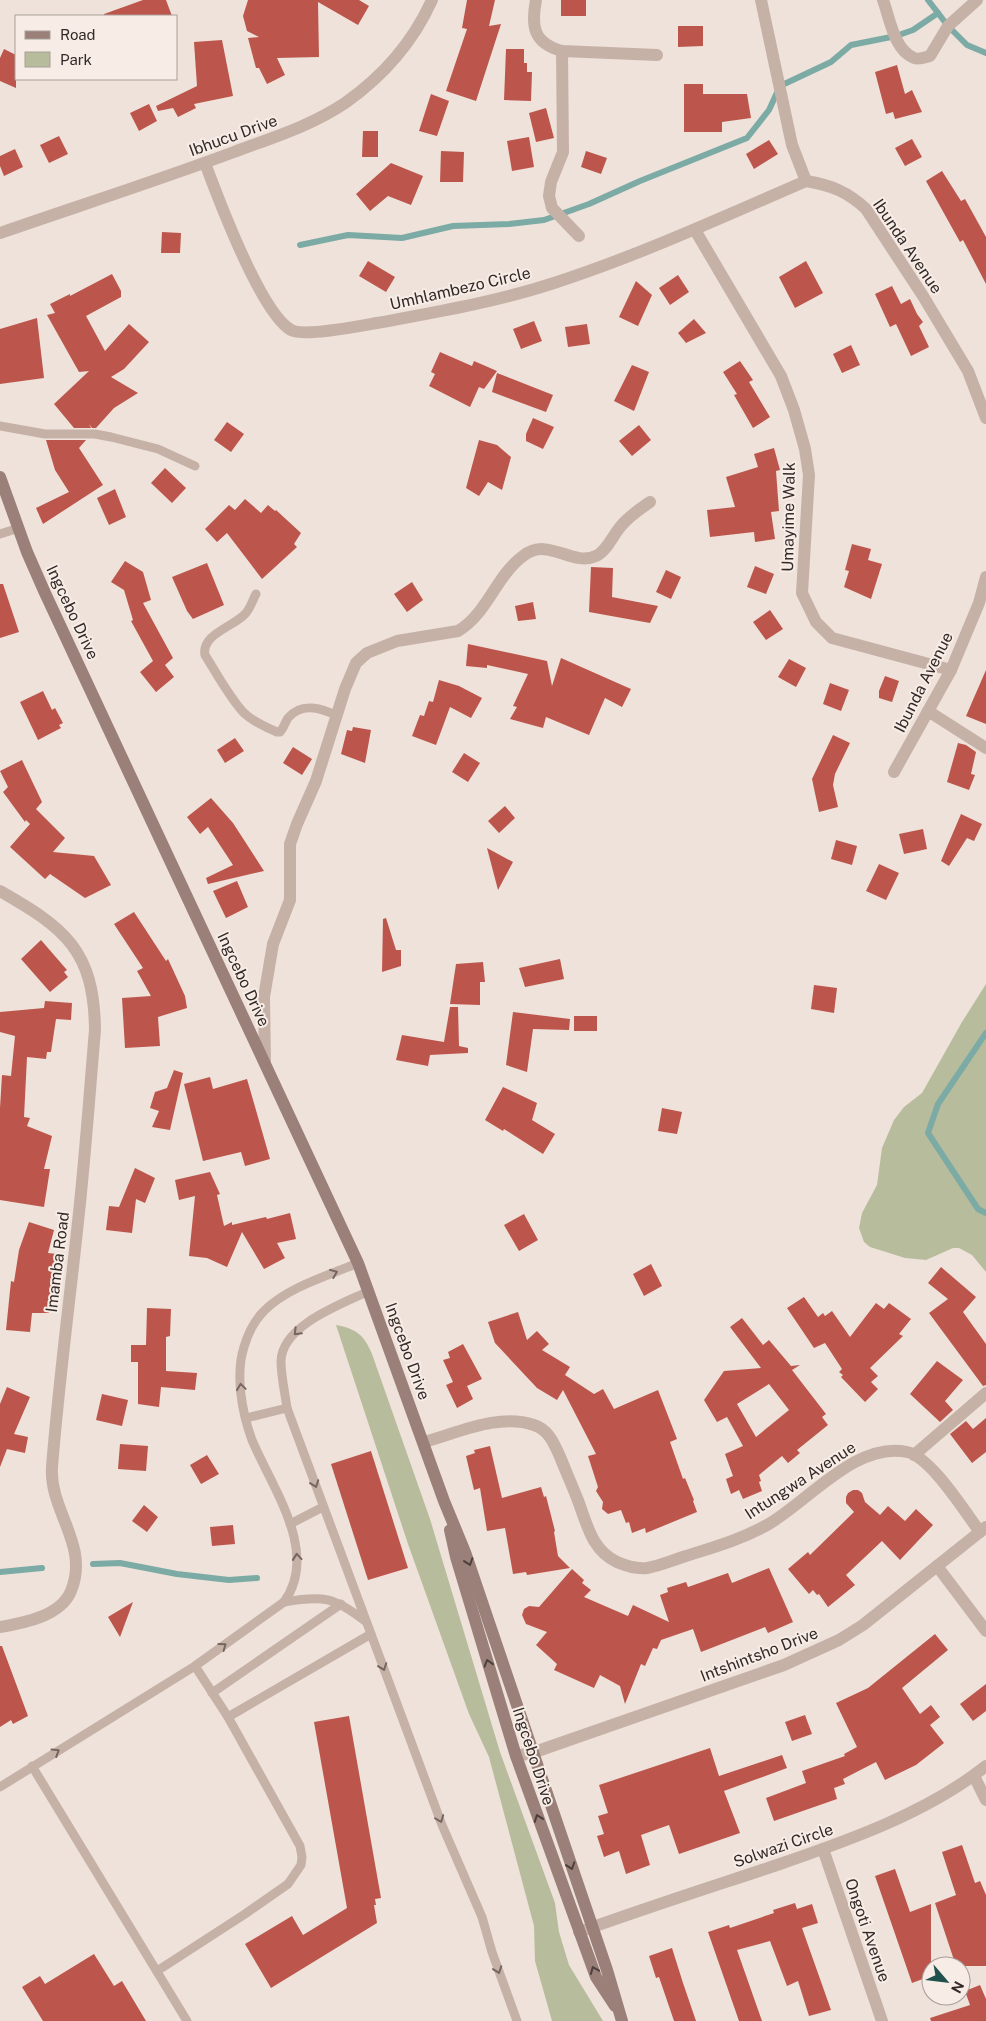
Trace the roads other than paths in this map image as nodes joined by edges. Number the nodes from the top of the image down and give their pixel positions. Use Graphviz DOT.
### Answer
graph roads {
  1 [pos="432,0"];
  2 [pos="536,0"];
  3 [pos="761,0"];
  4 [pos="883,0"];
  5 [pos="977,0"];
  6 [pos="562,51"];
  7 [pos="657,55"];
  8 [pos="205,163"];
  9 [pos="806,181"];
  10 [pos="695,230"];
  11 [pos="0,233"];
  12 [pos="579,236"];
  13 [pos="986,418"];
  14 [pos="0,426"];
  15 [pos="195,466"];
  16 [pos="0,477"];
  17 [pos="650,502"];
  18 [pos="19,528"];
  19 [pos="0,534"];
  20 [pos="986,577"];
  21 [pos="256,594"];
  22 [pos="951,670"];
  23 [pos="928,711"];
  24 [pos="337,716"];
  25 [pos="986,748"];
  26 [pos="894,772"];
  27 [pos="0,891"];
  28 [pos="265,1063"];
  29 [pos="358,1263"];
  30 [pos="369,1291"];
  31 [pos="986,1394"];
  32 [pos="288,1408"];
  33 [pos="246,1418"];
  34 [pos="424,1442"];
  35 [pos="914,1455"];
  36 [pos="444,1501"];
  37 [pos="323,1507"];
  38 [pos="290,1524"];
  39 [pos="983,1529"];
  40 [pos="937,1566"];
  41 [pos="284,1602"];
  42 [pos="340,1604"];
  43 [pos="366,1621"];
  44 [pos="0,1627"];
  45 [pos="986,1631"];
  46 [pos="371,1634"];
  47 [pos="196,1666"];
  48 [pos="212,1693"];
  49 [pos="228,1717"];
  50 [pos="532,1752"];
  51 [pos="516,1756"];
  52 [pos="32,1766"];
  53 [pos="986,1766"];
  54 [pos="974,1776"];
  55 [pos="0,1787"];
  56 [pos="986,1800"];
  57 [pos="823,1849"];
  58 [pos="592,1928"];
  59 [pos="579,1932"];
  60 [pos="157,1971"];
  61 [pos="620,2017"];
  62 [pos="187,2021"];
  63 [pos="517,2021"];
  64 [pos="882,2021"];
  1 -- 8 [label="street, Ibhucu Drive"];
  2 -- 6 [label="street"];
  3 -- 9 [label="street"];
  4 -- 5 [label="street"];
  6 -- 7 [label="street"];
  6 -- 12 [label="street"];
  8 -- 10 [label="street, Umhlambezo Circle"];
  8 -- 11 [label="street, Ibhucu Drive"];
  9 -- 10 [label="street, Umhlambezo Circle"];
  9 -- 13 [label="street, Ibunda Avenue"];
  10 -- 22 [label="street, Umayime Walk"];
  14 -- 15 [label="lane"];
  16 -- 18 [label="main road, Ingcebo Drive"];
  17 -- 24 [label="street"];
  18 -- 19 [label="lane"];
  18 -- 28 [label="main road, Ingcebo Drive"];
  20 -- 22 [label="street, Ibunda Avenue"];
  21 -- 24 [label="lane"];
  22 -- 23 [label="street, Ibunda Avenue"];
  23 -- 25 [label="street"];
  23 -- 26 [label="street, Ibunda Avenue"];
  24 -- 28 [label="street"];
  27 -- 44 [label="street, Imamba Road"];
  28 -- 29 [label="main road, Ingcebo Drive"];
  29 -- 30 [label="main road, Ingcebo Drive"];
  33 -- 29 [label="lane, one-way"];
  30 -- 32 [label="lane, one-way"];
  30 -- 34 [label="main road, Ingcebo Drive"];
  31 -- 35 [label="street"];
  32 -- 33 [label="lane"];
  32 -- 37 [label="lane, one-way"];
  33 -- 38 [label="lane"];
  34 -- 35 [label="street, Intungwa Avenue"];
  34 -- 36 [label="main road, Ingcebo Drive"];
  35 -- 39 [label="street"];
  36 -- 50 [label="main road, Ingcebo Drive, one-way"];
  51 -- 36 [label="main road, Ingcebo Drive, one-way"];
  37 -- 38 [label="lane"];
  37 -- 43 [label="lane"];
  41 -- 38 [label="lane, one-way"];
  39 -- 40 [label="street, Intshintsho Drive"];
  40 -- 45 [label="street"];
  40 -- 50 [label="street, Intshintsho Drive"];
  41 -- 42 [label="lane"];
  47 -- 41 [label="lane, one-way"];
  42 -- 43 [label="lane"];
  42 -- 48 [label="lane"];
  43 -- 46 [label="lane"];
  46 -- 49 [label="lane"];
  46 -- 63 [label="lane, one-way"];
  47 -- 48 [label="lane"];
  52 -- 47 [label="lane, one-way"];
  48 -- 49 [label="lane"];
  49 -- 60 [label="lane"];
  50 -- 51 [label="street, Intshintsho Drive"];
  50 -- 58 [label="main road, Ingcebo Drive, one-way"];
  59 -- 51 [label="main road, Ingcebo Drive, one-way"];
  52 -- 55 [label="lane"];
  52 -- 60 [label="lane"];
  53 -- 54 [label="street, Solwazi Circle"];
  54 -- 56 [label="street"];
  54 -- 57 [label="street, Solwazi Circle"];
  57 -- 58 [label="street, Solwazi Circle"];
  57 -- 64 [label="street, Ongoti Avenue"];
  58 -- 59 [label="street, Solwazi Circle"];
  58 -- 61 [label="main road, Ingcebo Drive"];
  61 -- 59 [label="main road, Ingcebo Drive, one-way"];
  60 -- 62 [label="lane"];
}
